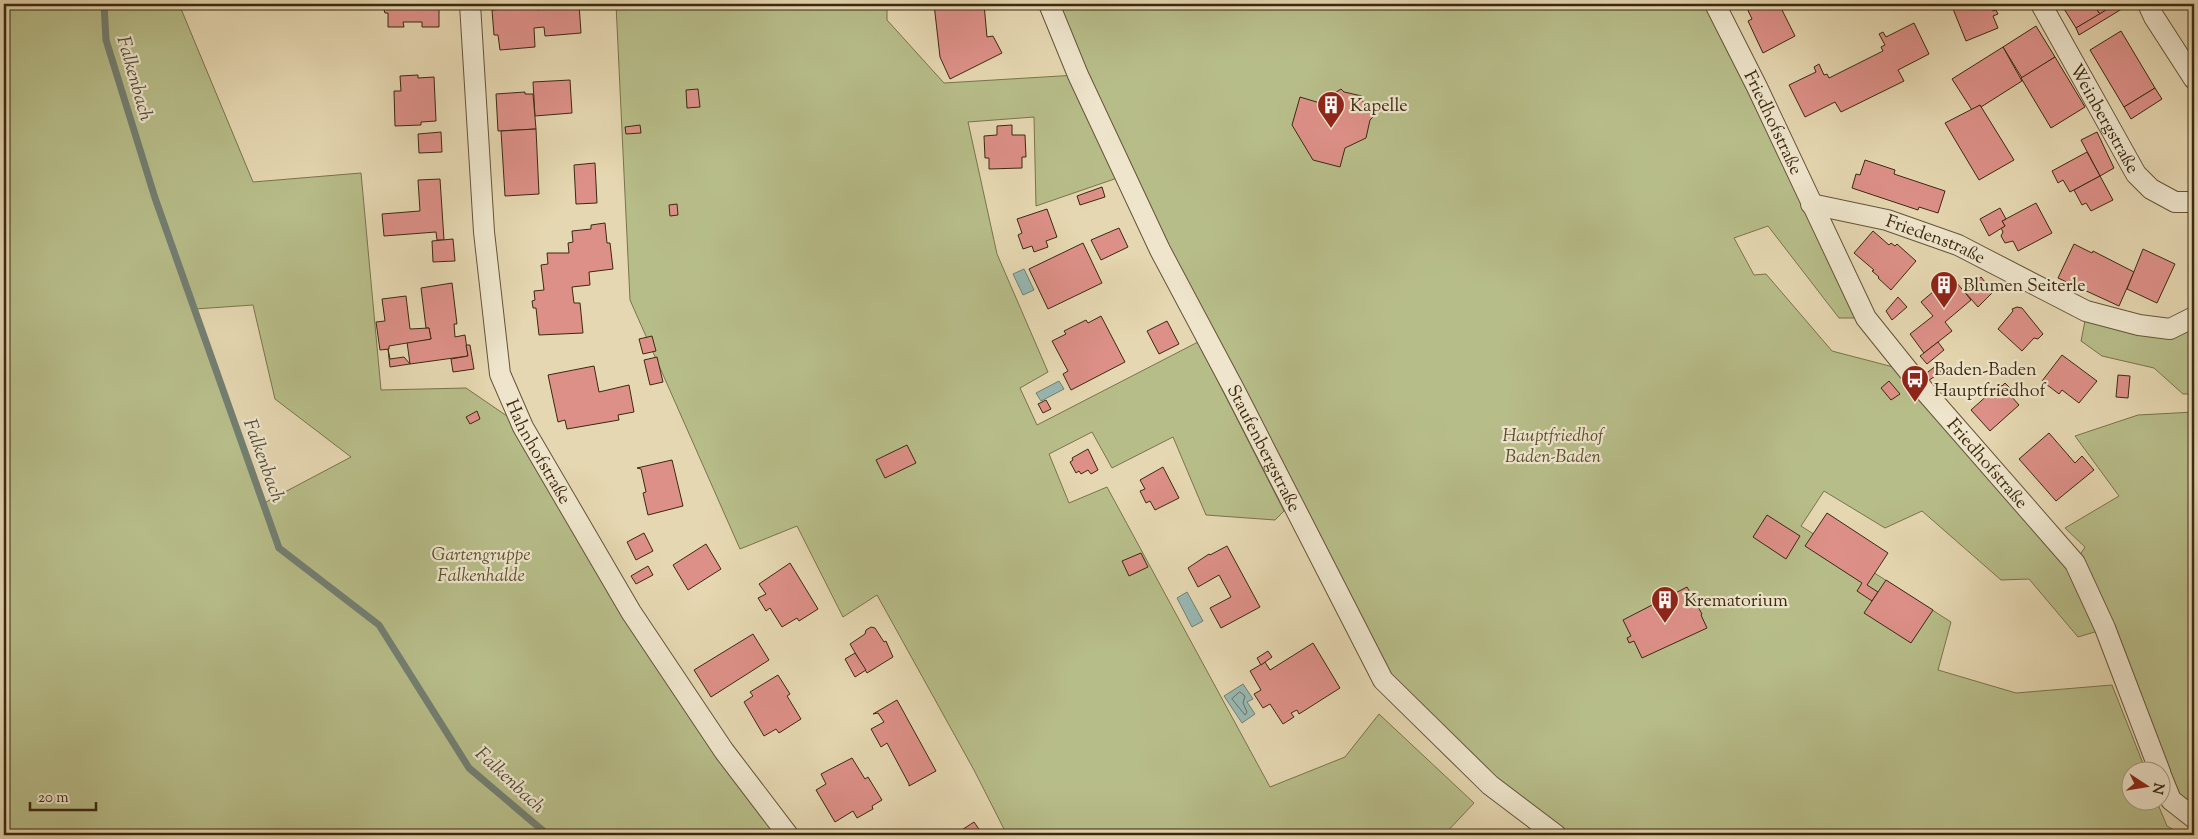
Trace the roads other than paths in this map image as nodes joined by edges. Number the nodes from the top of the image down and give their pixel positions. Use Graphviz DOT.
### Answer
graph roads {
  1 [pos="470,4"];
  2 [pos="1049,4"];
  3 [pos="1714,4"];
  4 [pos="2041,4"];
  5 [pos="2148,4"];
  6 [pos="2194,79"];
  7 [pos="2194,202"];
  8 [pos="1811,204"];
  9 [pos="2194,316"];
  10 [pos="2156,762"];
  11 [pos="2170,797"];
  12 [pos="2194,818"];
  13 [pos="788,835"];
  14 [pos="1556,835"];
  1 -- 13 [label="street, Hahnhofstraße"];
  2 -- 14 [label="street, Staufenbergstraße"];
  3 -- 8 [label="street, Friedhofstraße"];
  4 -- 7 [label="street, Weinbergstraße"];
  5 -- 6 [label="street"];
  8 -- 9 [label="street, Friedenstraße"];
  8 -- 10 [label="street, Friedhofstraße"];
  11 -- 12 [label="street, Friedhofstraße"];
}
